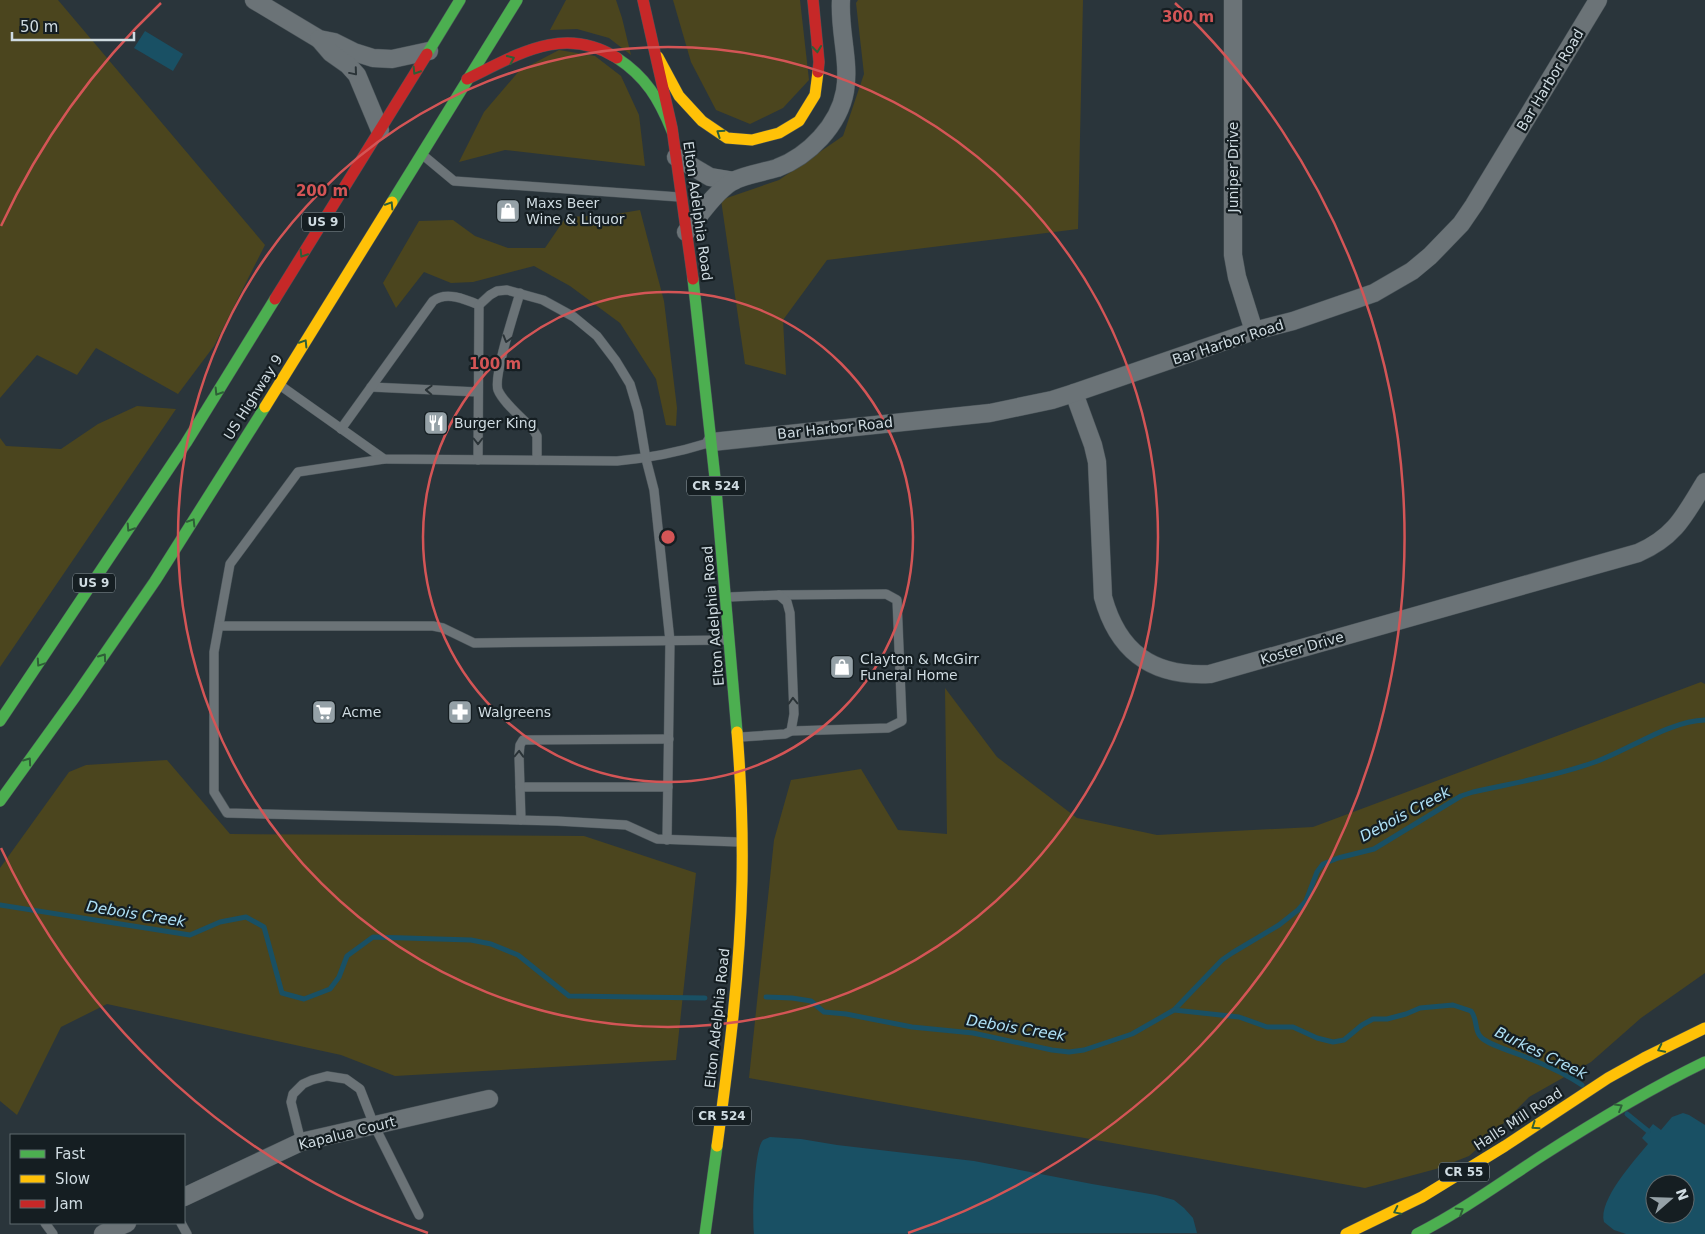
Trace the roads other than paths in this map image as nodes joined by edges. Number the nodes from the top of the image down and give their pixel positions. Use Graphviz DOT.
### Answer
graph roads {
  1 [pos="254,0"];
  2 [pos="460,0"];
  3 [pos="517,0"];
  4 [pos="643,0"];
  5 [pos="813,0"];
  6 [pos="841,0"];
  7 [pos="1233,0"];
  8 [pos="1598,0"];
  9 [pos="319,39"];
  10 [pos="429,51"];
  11 [pos="658,57"];
  12 [pos="467,79"];
  13 [pos="380,130"];
  14 [pos="672,131"];
  15 [pos="422,154"];
  16 [pos="676,157"];
  17 [pos="734,181"];
  18 [pos="682,197"];
  19 [pos="686,232"];
  20 [pos="520,293"];
  21 [pos="479,305"];
  22 [pos="1254,331"];
  23 [pos="279,385"];
  24 [pos="372,387"];
  25 [pos="478,392"];
  26 [pos="1074,394"];
  27 [pos="341,429"];
  28 [pos="712,442"];
  29 [pos="384,459"];
  30 [pos="646,459"];
  31 [pos="478,460"];
  32 [pos="536,460"];
  33 [pos="1705,482"];
  34 [pos="779,595"];
  35 [pos="727,598"];
  36 [pos="219,626"];
  37 [pos="731,640"];
  38 [pos="670,641"];
  39 [pos="0,721"];
  40 [pos="791,731"];
  41 [pos="738,737"];
  42 [pos="669,739"];
  43 [pos="520,787"];
  44 [pos="668,787"];
  45 [pos="0,801"];
  46 [pos="521,820"];
  47 [pos="668,840"];
  48 [pos="742,842"];
  49 [pos="1705,1028"];
  50 [pos="1705,1062"];
  51 [pos="489,1099"];
  52 [pos="374,1125"];
  53 [pos="301,1142"];
  54 [pos="185,1197"];
  55 [pos="419,1215"];
  56 [pos="125,1224"];
  57 [pos="103,1234"];
  58 [pos="705,1234"];
  59 [pos="1346,1234"];
  60 [pos="1417,1234"];
  1 -- 9 [label="street"];
  2 -- 10 [label="main road, US 9"];
  3 -- 12 [label="main road, US Highway 9"];
  4 -- 11 [label="main road, Elton Adelphia Road / CR 524"];
  5 -- 11 [label="main road, one-way"];
  6 -- 17 [label="street"];
  7 -- 22 [label="street, Juniper Drive"];
  8 -- 22 [label="street, Bar Harbor Road"];
  9 -- 10 [label="street"];
  9 -- 13 [label="street, one-way"];
  10 -- 13 [label="main road, US 9, one-way"];
  11 -- 14 [label="main road, Elton Adelphia Road / CR 524"];
  12 -- 14 [label="main road, one-way"];
  12 -- 15 [label="main road, US Highway 9"];
  13 -- 39 [label="main road, US 9, one-way"];
  14 -- 16 [label="main road, Elton Adelphia Road / CR 524"];
  15 -- 18 [label="lane"];
  23 -- 15 [label="main road, US Highway 9, one-way"];
  16 -- 17 [label="street"];
  16 -- 18 [label="main road, Elton Adelphia Road / CR 524"];
  17 -- 19 [label="street"];
  18 -- 19 [label="main road, Elton Adelphia Road / CR 524"];
  19 -- 28 [label="main road, Elton Adelphia Road / CR 524"];
  20 -- 21 [label="lane"];
  20 -- 30 [label="lane"];
  20 -- 32 [label="lane, one-way"];
  21 -- 24 [label="lane"];
  21 -- 25 [label="lane"];
  22 -- 26 [label="street, Bar Harbor Road"];
  23 -- 27 [label="lane"];
  45 -- 23 [label="main road, US Highway 9, one-way"];
  25 -- 24 [label="lane, one-way"];
  24 -- 27 [label="lane"];
  25 -- 31 [label="lane, one-way"];
  26 -- 28 [label="street, Bar Harbor Road"];
  26 -- 33 [label="street, Koster Drive"];
  27 -- 29 [label="lane"];
  28 -- 30 [label="lane"];
  28 -- 35 [label="main road, Elton Adelphia Road / CR 524"];
  29 -- 31 [label="lane"];
  29 -- 36 [label="lane"];
  30 -- 32 [label="lane"];
  30 -- 38 [label="lane"];
  31 -- 32 [label="lane"];
  34 -- 35 [label="lane"];
  40 -- 34 [label="lane, one-way"];
  34 -- 40 [label="lane"];
  35 -- 37 [label="main road, Elton Adelphia Road / CR 524"];
  36 -- 38 [label="lane"];
  36 -- 46 [label="lane"];
  37 -- 38 [label="lane"];
  37 -- 41 [label="main road, Elton Adelphia Road / CR 524"];
  38 -- 42 [label="lane"];
  40 -- 41 [label="lane"];
  41 -- 48 [label="main road, Elton Adelphia Road / CR 524"];
  43 -- 42 [label="lane, one-way"];
  42 -- 44 [label="lane"];
  43 -- 44 [label="lane"];
  43 -- 46 [label="lane"];
  44 -- 47 [label="lane"];
  46 -- 47 [label="lane"];
  47 -- 48 [label="lane"];
  48 -- 58 [label="main road, Elton Adelphia Road / CR 524"];
  49 -- 59 [label="main road, Halls Mill Road / CR 55, one-way"];
  60 -- 50 [label="main road, CR 55, one-way"];
  51 -- 52 [label="street, Kapalua Court"];
  52 -- 53 [label="street, Kapalua Court"];
  52 -- 53 [label="lane"];
  52 -- 55 [label="lane"];
  53 -- 54 [label="street, Kapalua Court"];
  56 -- 57 [label="street"];
}
